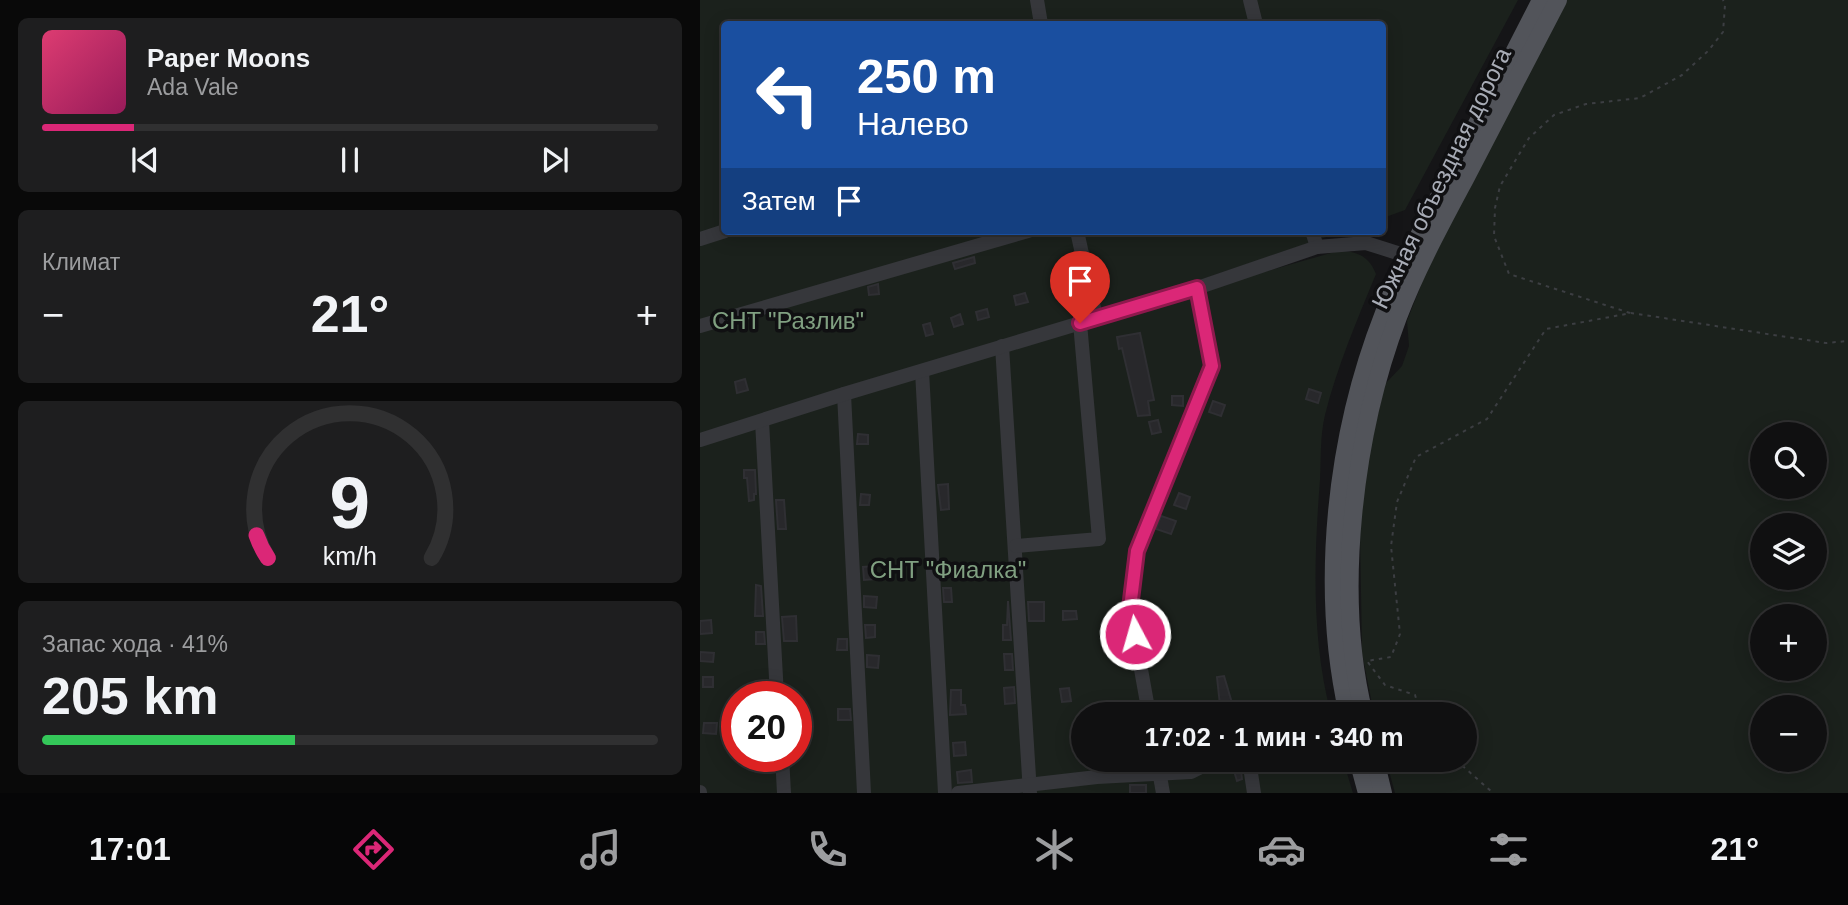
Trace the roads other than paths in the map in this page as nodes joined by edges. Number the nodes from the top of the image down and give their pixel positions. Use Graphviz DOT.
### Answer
graph roads {
  1 [pos="1037,0"];
  2 [pos="1250,0"];
  3 [pos="1541,0"];
  4 [pos="1558,0"];
  5 [pos="1040,21"];
  6 [pos="1255,21"];
  7 [pos="721,232"];
  8 [pos="1014,235"];
  9 [pos="1078,235"];
  10 [pos="1313,235"];
  11 [pos="700,239"];
  12 [pos="1317,247"];
  13 [pos="1413,266"];
  14 [pos="1197,288"];
  15 [pos="1096,317"];
  16 [pos="1080,323"];
  17 [pos="700,326"];
  18 [pos="1002,346"];
  19 [pos="922,371"];
  20 [pos="844,394"];
  21 [pos="762,421"];
  22 [pos="700,440"];
  23 [pos="1016,546"];
  24 [pos="776,681"];
  25 [pos="1147,702"];
  26 [pos="1346,702"];
  27 [pos="1361,702"];
  28 [pos="783,772"];
  29 [pos="1159,772"];
  30 [pos="1191,772"];
  31 [pos="1251,772"];
  32 [pos="1361,772"];
  33 [pos="1378,772"];
  34 [pos="1160,775"];
  35 [pos="1097,777"];
  36 [pos="1029,789"];
  37 [pos="784,793"];
  38 [pos="864,793"];
  39 [pos="945,793"];
  40 [pos="958,793"];
  41 [pos="1099,793"];
  42 [pos="1163,793"];
  43 [pos="1254,793"];
  44 [pos="1367,793"];
  45 [pos="1384,793"];
  1 -- 5 [label="street"];
  2 -- 6 [label="street"];
  3 -- 13 [label="main road, Южная объездная дорога"];
  4 -- 13 [label="main road, Южная объездная дорога"];
  7 -- 11 [label="street"];
  8 -- 17 [label="street"];
  9 -- 15 [label="street"];
  10 -- 12 [label="street"];
  12 -- 13 [label="street"];
  12 -- 14 [label="street"];
  13 -- 26 [label="main road, Южная объездная дорога"];
  13 -- 27 [label="main road, Южная объездная дорога"];
  14 -- 15 [label="street"];
  14 -- 25 [label="street"];
  15 -- 16 [label="street"];
  16 -- 18 [label="street"];
  16 -- 23 [label="street"];
  18 -- 19 [label="street"];
  18 -- 23 [label="street"];
  19 -- 20 [label="street"];
  19 -- 39 [label="street"];
  20 -- 21 [label="street"];
  20 -- 38 [label="street"];
  21 -- 22 [label="street"];
  21 -- 24 [label="street"];
  23 -- 36 [label="street"];
  28 -- 37 [label="street"];
  29 -- 34 [label="street"];
  30 -- 34 [label="street"];
  31 -- 43 [label="street"];
  32 -- 44 [label="main road"];
  33 -- 45 [label="main road"];
  34 -- 35 [label="street"];
  34 -- 42 [label="street"];
  35 -- 36 [label="street"];
  35 -- 41 [label="street"];
  36 -- 40 [label="street"];
}
